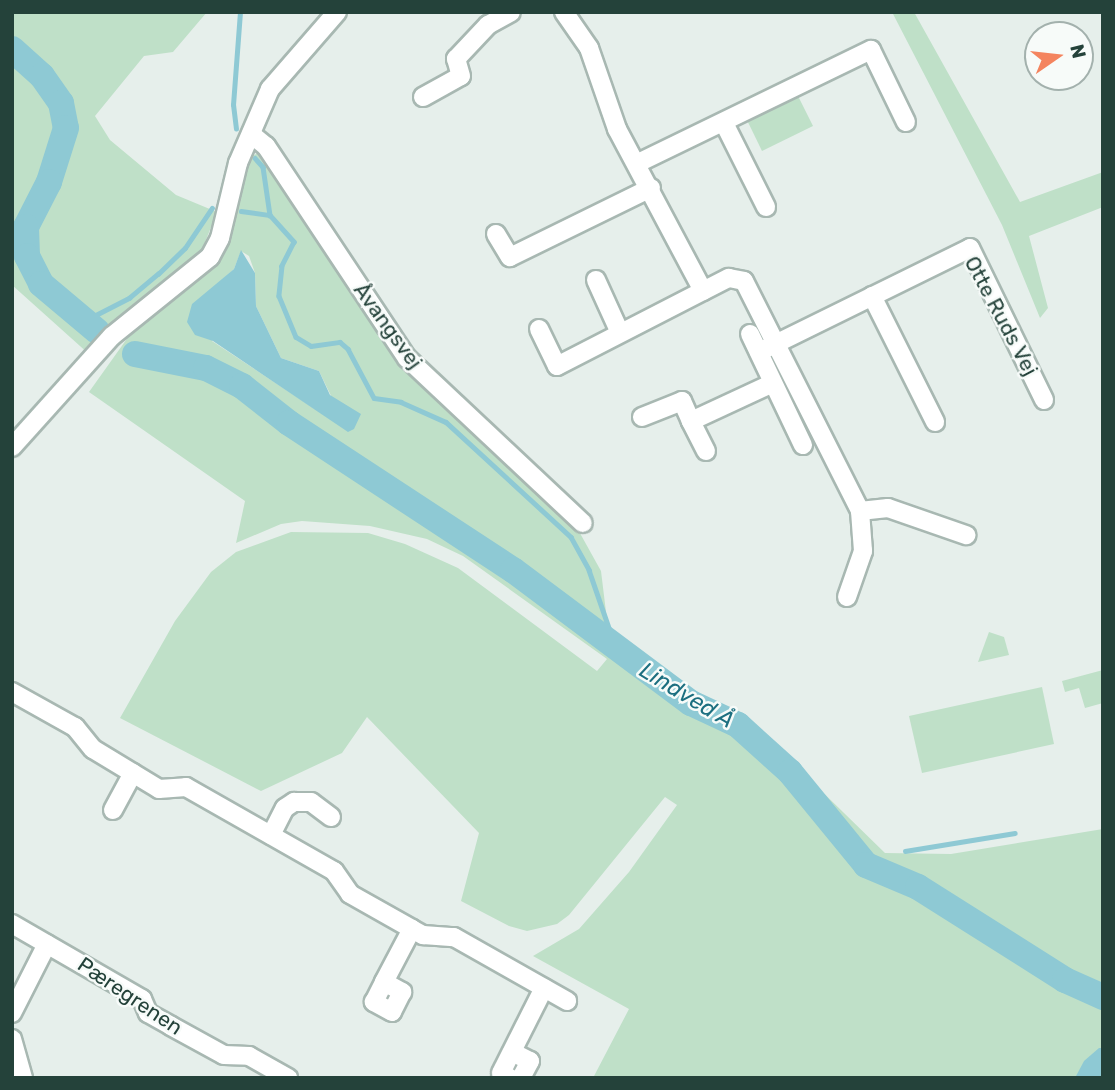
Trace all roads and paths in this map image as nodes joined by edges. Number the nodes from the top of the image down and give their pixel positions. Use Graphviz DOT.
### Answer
graph roads {
  1 [pos="337,12"];
  2 [pos="511,12"];
  3 [pos="564,12"];
  4 [pos="422,97"];
  5 [pos="906,122"];
  6 [pos="724,123"];
  7 [pos="251,134"];
  8 [pos="638,163"];
  9 [pos="651,188"];
  10 [pos="766,207"];
  11 [pos="496,234"];
  12 [pos="596,280"];
  13 [pos="704,291"];
  14 [pos="872,296"];
  15 [pos="539,329"];
  16 [pos="620,333"];
  17 [pos="750,334"];
  18 [pos="778,343"];
  19 [pos="759,352"];
  20 [pos="773,383"];
  21 [pos="1044,400"];
  22 [pos="642,417"];
  23 [pos="691,421"];
  24 [pos="935,422"];
  25 [pos="803,445"];
  26 [pos="12,447"];
  27 [pos="706,451"];
  28 [pos="860,511"];
  29 [pos="583,523"];
  30 [pos="966,535"];
  31 [pos="846,597"];
  32 [pos="12,692"];
  33 [pos="133,773"];
  34 [pos="113,810"];
  35 [pos="331,817"];
  36 [pos="271,835"];
  37 [pos="12,924"];
  38 [pos="412,929"];
  39 [pos="47,944"];
  40 [pos="384,982"];
  41 [pos="544,988"];
  42 [pos="567,1002"];
  43 [pos="12,1013"];
  44 [pos="12,1039"];
  45 [pos="512,1052"];
  46 [pos="23,1078"];
  47 [pos="288,1078"];
  48 [pos="510,1078"];
  49 [pos="521,1078"];
  1 -- 7 [label="street"];
  2 -- 4 [label="street"];
  3 -- 8 [label="street"];
  5 -- 6 [label="street"];
  6 -- 8 [label="street"];
  6 -- 10 [label="street"];
  7 -- 26 [label="street"];
  7 -- 29 [label="street, Åvangsvej"];
  8 -- 9 [label="street"];
  9 -- 11 [label="street"];
  9 -- 13 [label="street"];
  12 -- 16 [label="street"];
  13 -- 16 [label="street"];
  13 -- 18 [label="street"];
  14 -- 18 [label="street, Otte Ruds Vej"];
  14 -- 21 [label="street, Otte Ruds Vej"];
  14 -- 24 [label="street"];
  15 -- 16 [label="street"];
  17 -- 19 [label="street"];
  18 -- 19 [label="street, Otte Ruds Vej"];
  18 -- 28 [label="street"];
  19 -- 20 [label="street"];
  20 -- 23 [label="street"];
  20 -- 25 [label="street"];
  22 -- 23 [label="street"];
  23 -- 27 [label="street"];
  28 -- 30 [label="street"];
  28 -- 31 [label="street"];
  32 -- 33 [label="street"];
  33 -- 34 [label="street"];
  33 -- 36 [label="street"];
  35 -- 36 [label="street"];
  36 -- 38 [label="street"];
  37 -- 39 [label="street, Pæregrenen"];
  38 -- 40 [label="street"];
  38 -- 41 [label="street"];
  39 -- 43 [label="street"];
  39 -- 47 [label="street, Pæregrenen"];
  41 -- 42 [label="street"];
  41 -- 45 [label="street"];
  44 -- 46 [label="street"];
  45 -- 48 [label="street"];
  45 -- 49 [label="street"];
}
